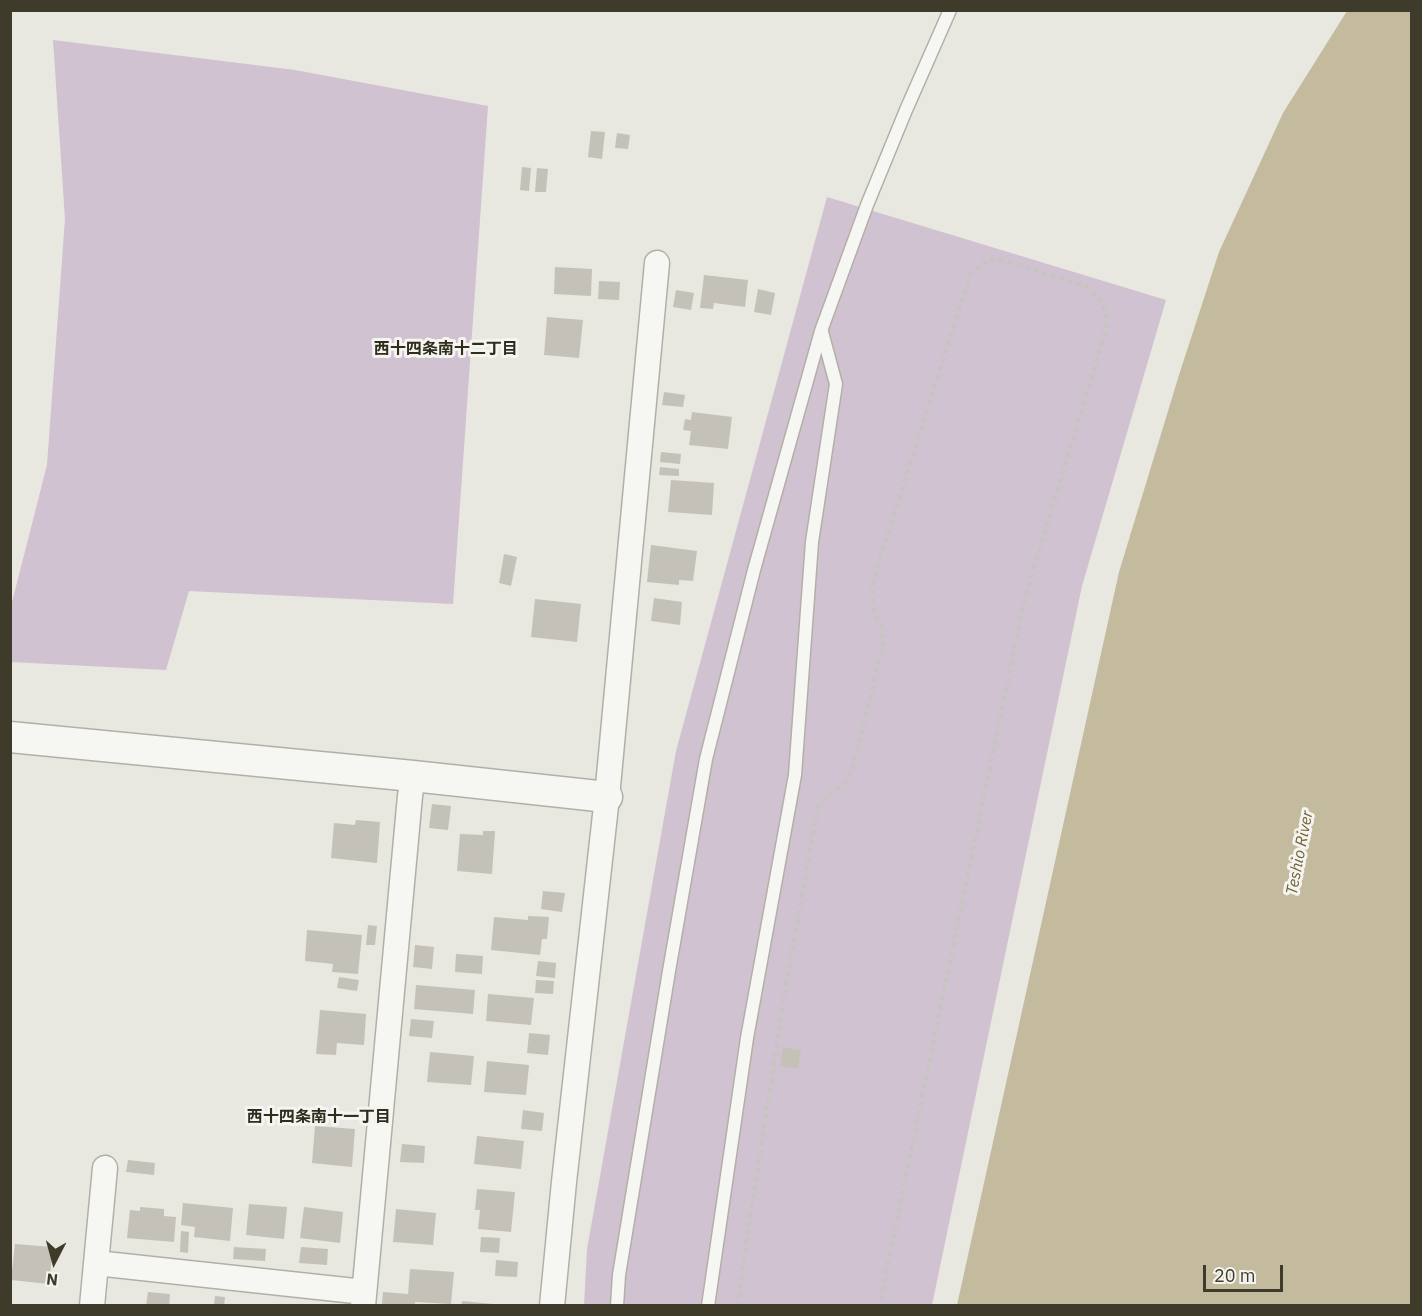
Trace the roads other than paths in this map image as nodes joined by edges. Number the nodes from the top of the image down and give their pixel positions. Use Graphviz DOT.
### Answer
graph roads {
  1 [pos="950,10"];
  2 [pos="657,263"];
  3 [pos="821,331"];
  4 [pos="10,737"];
  5 [pos="413,776"];
  6 [pos="607,797"];
  7 [pos="105,1168"];
  8 [pos="96,1263"];
  9 [pos="363,1298"];
  10 [pos="92,1305"];
  11 [pos="552,1305"];
  12 [pos="617,1305"];
  13 [pos="708,1305"];
  1 -- 3 [label="lane"];
  2 -- 6 [label="street"];
  3 -- 12 [label="lane"];
  3 -- 13 [label="lane"];
  4 -- 5 [label="street"];
  5 -- 6 [label="street"];
  5 -- 9 [label="street"];
  6 -- 11 [label="street"];
  7 -- 8 [label="street"];
  8 -- 9 [label="street"];
  8 -- 10 [label="street"];
}
